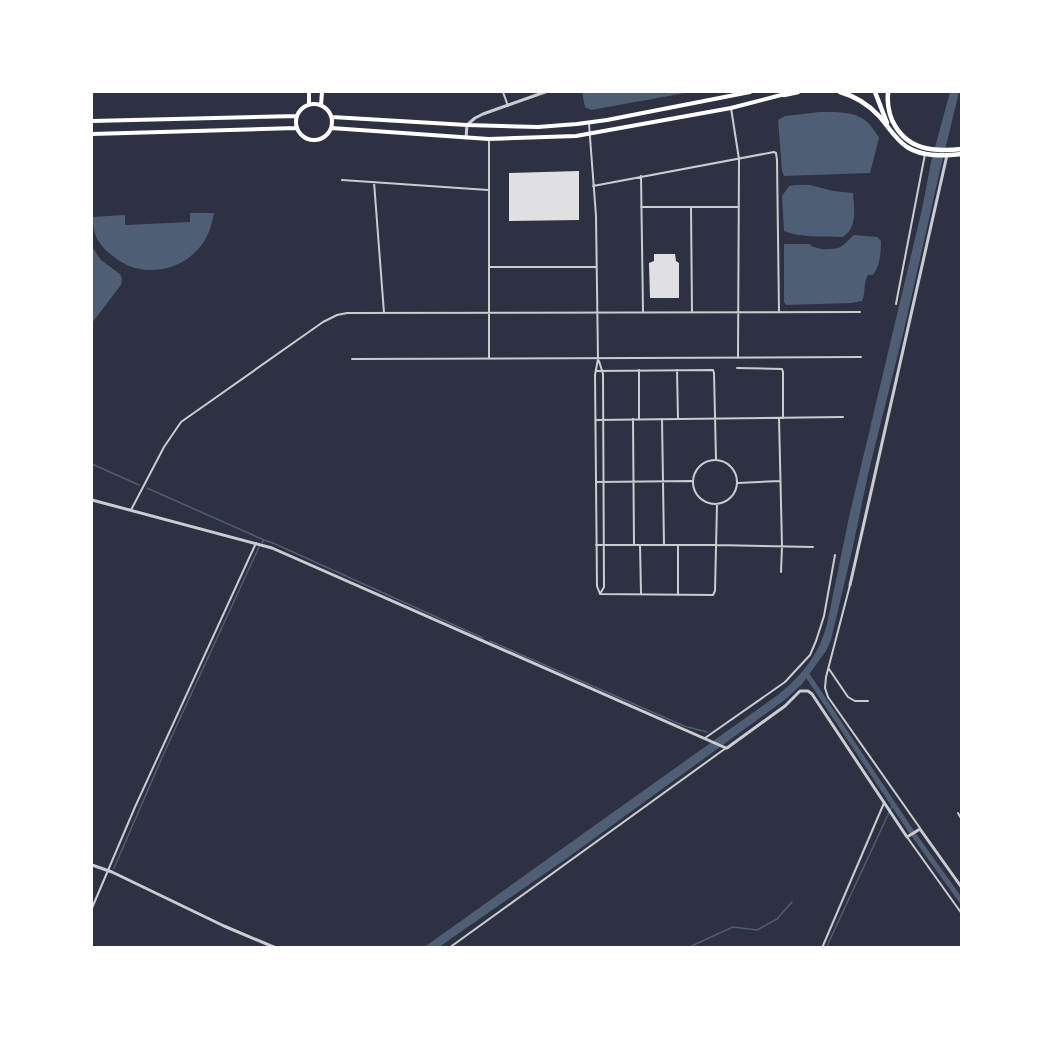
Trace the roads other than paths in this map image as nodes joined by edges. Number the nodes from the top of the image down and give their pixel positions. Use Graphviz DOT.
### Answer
graph roads {
  1 [pos="309,92"];
  2 [pos="322,92"];
  3 [pos="503,92"];
  4 [pos="545,92"];
  5 [pos="750,92"];
  6 [pos="795,92"];
  7 [pos="840,92"];
  8 [pos="875,92"];
  9 [pos="888,92"];
  10 [pos="784,95"];
  11 [pos="309,105"];
  12 [pos="321,105"];
  13 [pos="507,106"];
  14 [pos="731,108"];
  15 [pos="297,116"];
  16 [pos="332,117"];
  17 [pos="92,121"];
  18 [pos="589,122"];
  19 [pos="467,125"];
  20 [pos="888,127"];
  21 [pos="296,128"];
  22 [pos="331,128"];
  23 [pos="92,134"];
  24 [pos="590,134"];
  25 [pos="466,138"];
  26 [pos="489,139"];
  27 [pos="962,149"];
  28 [pos="927,152"];
  29 [pos="962,154"];
  30 [pos="947,155"];
  31 [pos="739,159"];
  32 [pos="641,176"];
  33 [pos="342,180"];
  34 [pos="374,182"];
  35 [pos="592,186"];
  36 [pos="489,190"];
  37 [pos="641,207"];
  38 [pos="691,207"];
  39 [pos="739,207"];
  40 [pos="489,267"];
  41 [pos="597,267"];
  42 [pos="896,304"];
  43 [pos="597,312"];
  44 [pos="643,312"];
  45 [pos="692,312"];
  46 [pos="739,312"];
  47 [pos="779,312"];
  48 [pos="860,312"];
  49 [pos="384,313"];
  50 [pos="490,313"];
  51 [pos="861,357"];
  52 [pos="352,358"];
  53 [pos="738,358"];
  54 [pos="489,359"];
  55 [pos="598,359"];
  56 [pos="737,368"];
  57 [pos="639,370"];
  58 [pos="677,370"];
  59 [pos="596,371"];
  60 [pos="602,371"];
  61 [pos="843,417"];
  62 [pos="715,418"];
  63 [pos="781,418"];
  64 [pos="633,419"];
  65 [pos="639,419"];
  66 [pos="662,419"];
  67 [pos="678,419"];
  68 [pos="596,420"];
  69 [pos="603,420"];
  70 [pos="716,459"];
  71 [pos="780,481"];
  72 [pos="596,482"];
  73 [pos="603,482"];
  74 [pos="634,482"];
  75 [pos="663,482"];
  76 [pos="693,482"];
  77 [pos="738,483"];
  78 [pos="92,500"];
  79 [pos="717,504"];
  80 [pos="131,510"];
  81 [pos="256,543"];
  82 [pos="596,545"];
  83 [pos="604,545"];
  84 [pos="634,545"];
  85 [pos="640,545"];
  86 [pos="664,545"];
  87 [pos="678,545"];
  88 [pos="716,545"];
  89 [pos="782,546"];
  90 [pos="813,547"];
  91 [pos="835,555"];
  92 [pos="781,573"];
  93 [pos="850,585"];
  94 [pos="600,594"];
  95 [pos="641,595"];
  96 [pos="678,595"];
  97 [pos="828,668"];
  98 [pos="868,701"];
  99 [pos="705,738"];
  100 [pos="726,748"];
  101 [pos="884,803"];
  102 [pos="958,813"];
  103 [pos="962,820"];
  104 [pos="920,829"];
  105 [pos="907,837"];
  106 [pos="92,865"];
  107 [pos="108,871"];
  108 [pos="962,888"];
  109 [pos="92,908"];
  110 [pos="962,915"];
  111 [pos="276,948"];
  112 [pos="449,948"];
  113 [pos="822,948"];
  1 -- 11 [label="main road"];
  2 -- 12 [label="main road"];
  3 -- 13 [label="street"];
  4 -- 13 [label="street"];
  5 -- 18 [label="main road"];
  6 -- 10 [label="highway"];
  7 -- 20 [label="highway"];
  8 -- 20 [label="highway"];
  9 -- 28 [label="highway"];
  10 -- 14 [label="main road"];
  11 -- 12 [label="main road"];
  11 -- 15 [label="main road"];
  12 -- 16 [label="main road"];
  13 -- 19 [label="street"];
  14 -- 24 [label="main road"];
  14 -- 31 [label="street"];
  15 -- 17 [label="main road"];
  15 -- 21 [label="main road"];
  16 -- 19 [label="main road"];
  16 -- 22 [label="main road"];
  18 -- 19 [label="main road"];
  18 -- 24 [label="street"];
  19 -- 25 [label="street"];
  20 -- 28 [label="highway"];
  21 -- 22 [label="main road"];
  21 -- 23 [label="main road"];
  22 -- 25 [label="main road"];
  24 -- 26 [label="main road"];
  24 -- 35 [label="street"];
  25 -- 26 [label="main road"];
  26 -- 36 [label="street"];
  27 -- 28 [label="highway"];
  28 -- 30 [label="highway"];
  28 -- 42 [label="street"];
  29 -- 30 [label="highway"];
  30 -- 93 [label="street"];
  31 -- 32 [label="street"];
  31 -- 39 [label="street"];
  31 -- 47 [label="street"];
  32 -- 35 [label="street"];
  32 -- 37 [label="street"];
  33 -- 34 [label="street"];
  34 -- 36 [label="street"];
  34 -- 49 [label="street"];
  35 -- 41 [label="street"];
  36 -- 40 [label="street"];
  37 -- 38 [label="street"];
  37 -- 44 [label="street"];
  38 -- 39 [label="street"];
  38 -- 45 [label="street"];
  39 -- 46 [label="street"];
  40 -- 41 [label="street"];
  40 -- 50 [label="street"];
  41 -- 43 [label="street"];
  43 -- 44 [label="street"];
  43 -- 50 [label="street"];
  43 -- 55 [label="street"];
  44 -- 45 [label="street"];
  45 -- 46 [label="street"];
  46 -- 47 [label="street"];
  46 -- 53 [label="street"];
  47 -- 48 [label="street"];
  49 -- 50 [label="street"];
  49 -- 80 [label="street"];
  50 -- 54 [label="street"];
  51 -- 53 [label="street"];
  52 -- 54 [label="street"];
  53 -- 55 [label="street"];
  54 -- 55 [label="street"];
  55 -- 59 [label="street"];
  55 -- 60 [label="street"];
  56 -- 63 [label="street"];
  57 -- 58 [label="street"];
  57 -- 60 [label="street"];
  57 -- 65 [label="street"];
  58 -- 62 [label="street"];
  58 -- 67 [label="street"];
  59 -- 60 [label="street"];
  59 -- 68 [label="street"];
  60 -- 69 [label="street"];
  61 -- 63 [label="street"];
  62 -- 63 [label="street"];
  62 -- 67 [label="street"];
  62 -- 70 [label="street"];
  63 -- 71 [label="street"];
  64 -- 65 [label="street"];
  64 -- 69 [label="street"];
  64 -- 74 [label="street"];
  65 -- 66 [label="street"];
  66 -- 67 [label="street"];
  66 -- 75 [label="street"];
  68 -- 69 [label="street"];
  68 -- 72 [label="street"];
  69 -- 73 [label="street"];
  70 -- 76 [label="street"];
  70 -- 77 [label="street"];
  71 -- 77 [label="street"];
  71 -- 89 [label="street"];
  72 -- 73 [label="street"];
  72 -- 82 [label="street"];
  73 -- 74 [label="street"];
  73 -- 83 [label="street"];
  74 -- 75 [label="street"];
  74 -- 84 [label="street"];
  75 -- 76 [label="street"];
  75 -- 86 [label="street"];
  76 -- 79 [label="street"];
  77 -- 79 [label="street"];
  78 -- 80 [label="street"];
  79 -- 88 [label="street"];
  80 -- 81 [label="street"];
  81 -- 99 [label="street"];
  81 -- 107 [label="street"];
  82 -- 83 [label="street"];
  82 -- 94 [label="street"];
  83 -- 84 [label="street"];
  83 -- 94 [label="street"];
  84 -- 85 [label="street"];
  85 -- 86 [label="street"];
  85 -- 95 [label="street"];
  86 -- 87 [label="street"];
  87 -- 88 [label="street"];
  87 -- 96 [label="street"];
  88 -- 89 [label="street"];
  88 -- 96 [label="street"];
  89 -- 90 [label="street"];
  89 -- 92 [label="street"];
  91 -- 99 [label="street"];
  93 -- 97 [label="street"];
  94 -- 95 [label="street"];
  95 -- 96 [label="street"];
  97 -- 98 [label="street"];
  97 -- 104 [label="street"];
  99 -- 100 [label="street"];
  100 -- 101 [label="street"];
  100 -- 112 [label="street"];
  101 -- 105 [label="street"];
  101 -- 113 [label="street"];
  102 -- 103 [label="street"];
  104 -- 105 [label="street"];
  104 -- 108 [label="street"];
  105 -- 110 [label="street"];
  106 -- 107 [label="street"];
  107 -- 109 [label="street"];
  107 -- 111 [label="street"];
}
